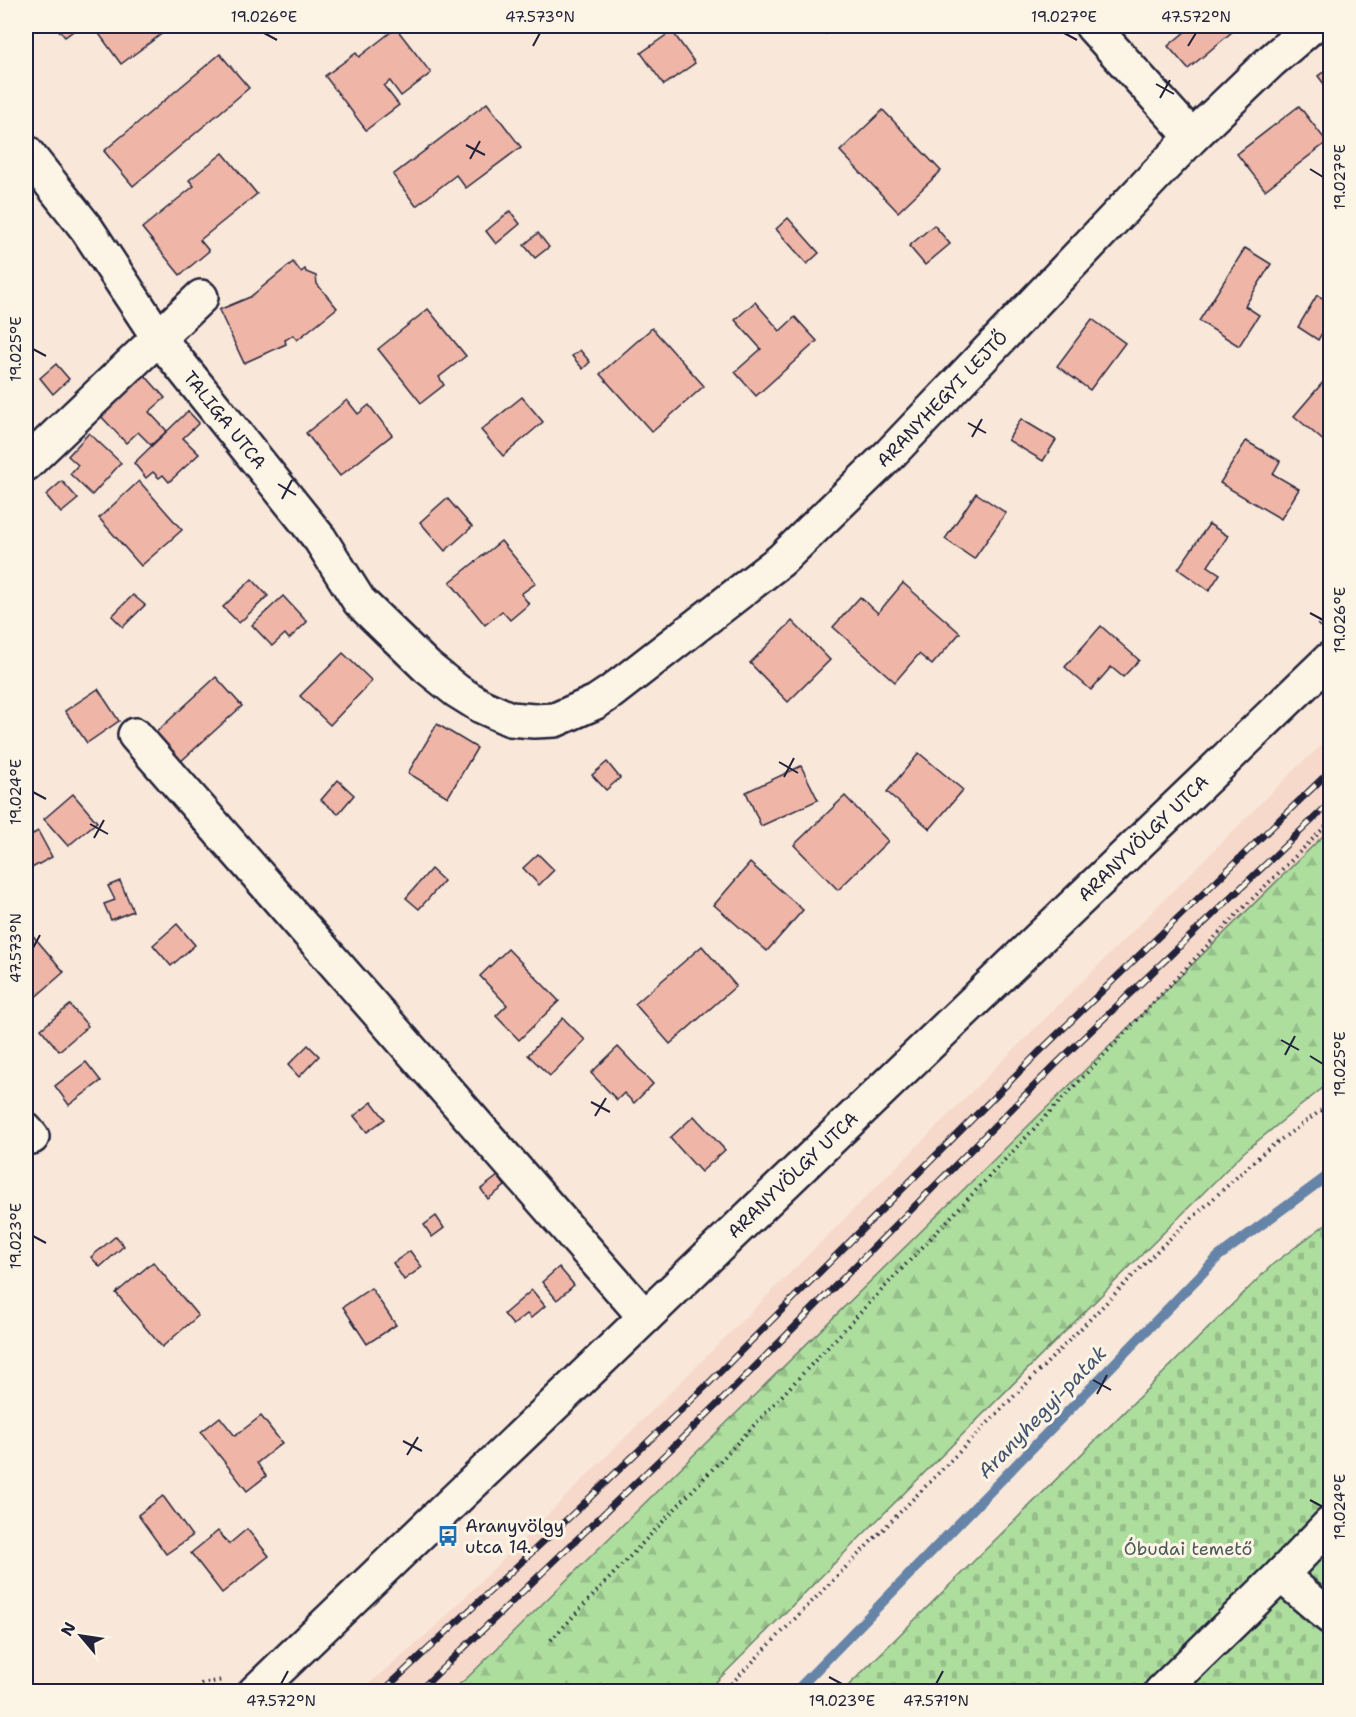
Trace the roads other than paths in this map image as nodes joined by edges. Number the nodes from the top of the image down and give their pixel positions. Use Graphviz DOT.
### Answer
graph roads {
  1 [pos="1092,26"];
  2 [pos="1312,26"];
  3 [pos="1192,137"];
  4 [pos="26,152"];
  5 [pos="201,297"];
  6 [pos="158,337"];
  7 [pos="26,464"];
  8 [pos="1330,659"];
  9 [pos="534,721"];
  10 [pos="135,735"];
  11 [pos="645,1317"];
  12 [pos="1330,1524"];
  13 [pos="1281,1575"];
  14 [pos="1330,1617"];
  15 [pos="255,1692"];
  16 [pos="1161,1692"];
  1 -- 3 [label="street"];
  2 -- 3 [label="street, ARANYHEGYI LEJTŐ"];
  3 -- 9 [label="street, ARANYHEGYI LEJTŐ"];
  4 -- 6 [label="street, TALIGA UTCA"];
  5 -- 6 [label="street"];
  6 -- 7 [label="street"];
  6 -- 9 [label="street, TALIGA UTCA"];
  8 -- 11 [label="street, ARANYVÖLGY UTCA"];
  10 -- 11 [label="street"];
  11 -- 15 [label="street, ARANYVÖLGY UTCA"];
  12 -- 13 [label="street"];
  13 -- 14 [label="street"];
  13 -- 16 [label="street"];
}
